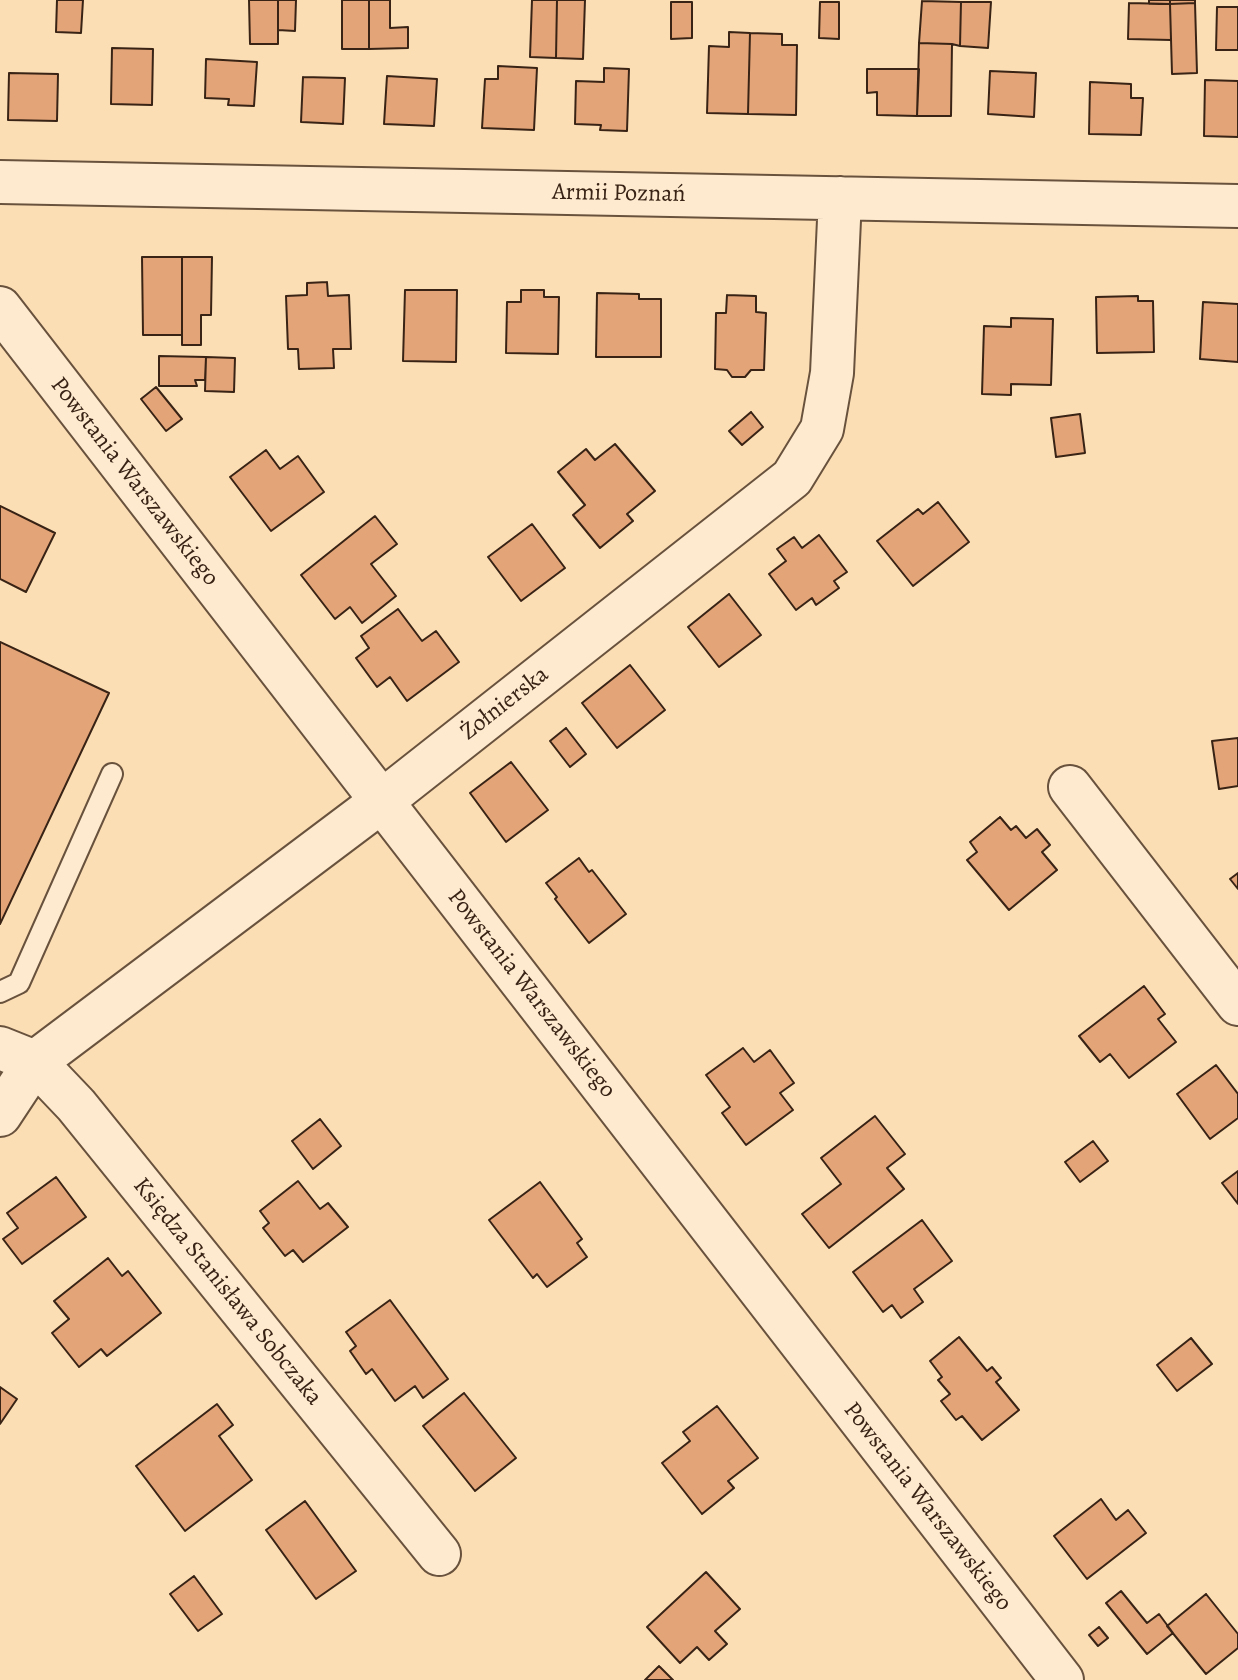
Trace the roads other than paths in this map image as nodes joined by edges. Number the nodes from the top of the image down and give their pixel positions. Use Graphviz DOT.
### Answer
graph roads {
  1 [pos="0,182"];
  2 [pos="840,198"];
  3 [pos="1238,206"];
  4 [pos="5,326"];
  5 [pos="112,774"];
  6 [pos="1070,787"];
  7 [pos="382,801"];
  8 [pos="0,992"];
  9 [pos="1238,1004"];
  10 [pos="17,1055"];
  11 [pos="0,1115"];
  12 [pos="439,1554"];
  13 [pos="1062,1680"];
  1 -- 2 [label="street, Armii Poznań"];
  2 -- 3 [label="street, Armii Poznań"];
  2 -- 7 [label="street, Żołnierska"];
  4 -- 7 [label="street, Powstania Warszawskiego"];
  5 -- 8 [label="lane"];
  6 -- 9 [label="street"];
  7 -- 10 [label="street, Żołnierska"];
  7 -- 13 [label="street, Powstania Warszawskiego"];
  10 -- 11 [label="street, Żołnierska"];
  10 -- 12 [label="street, Księdza Stanisława Sobczaka"];
}
